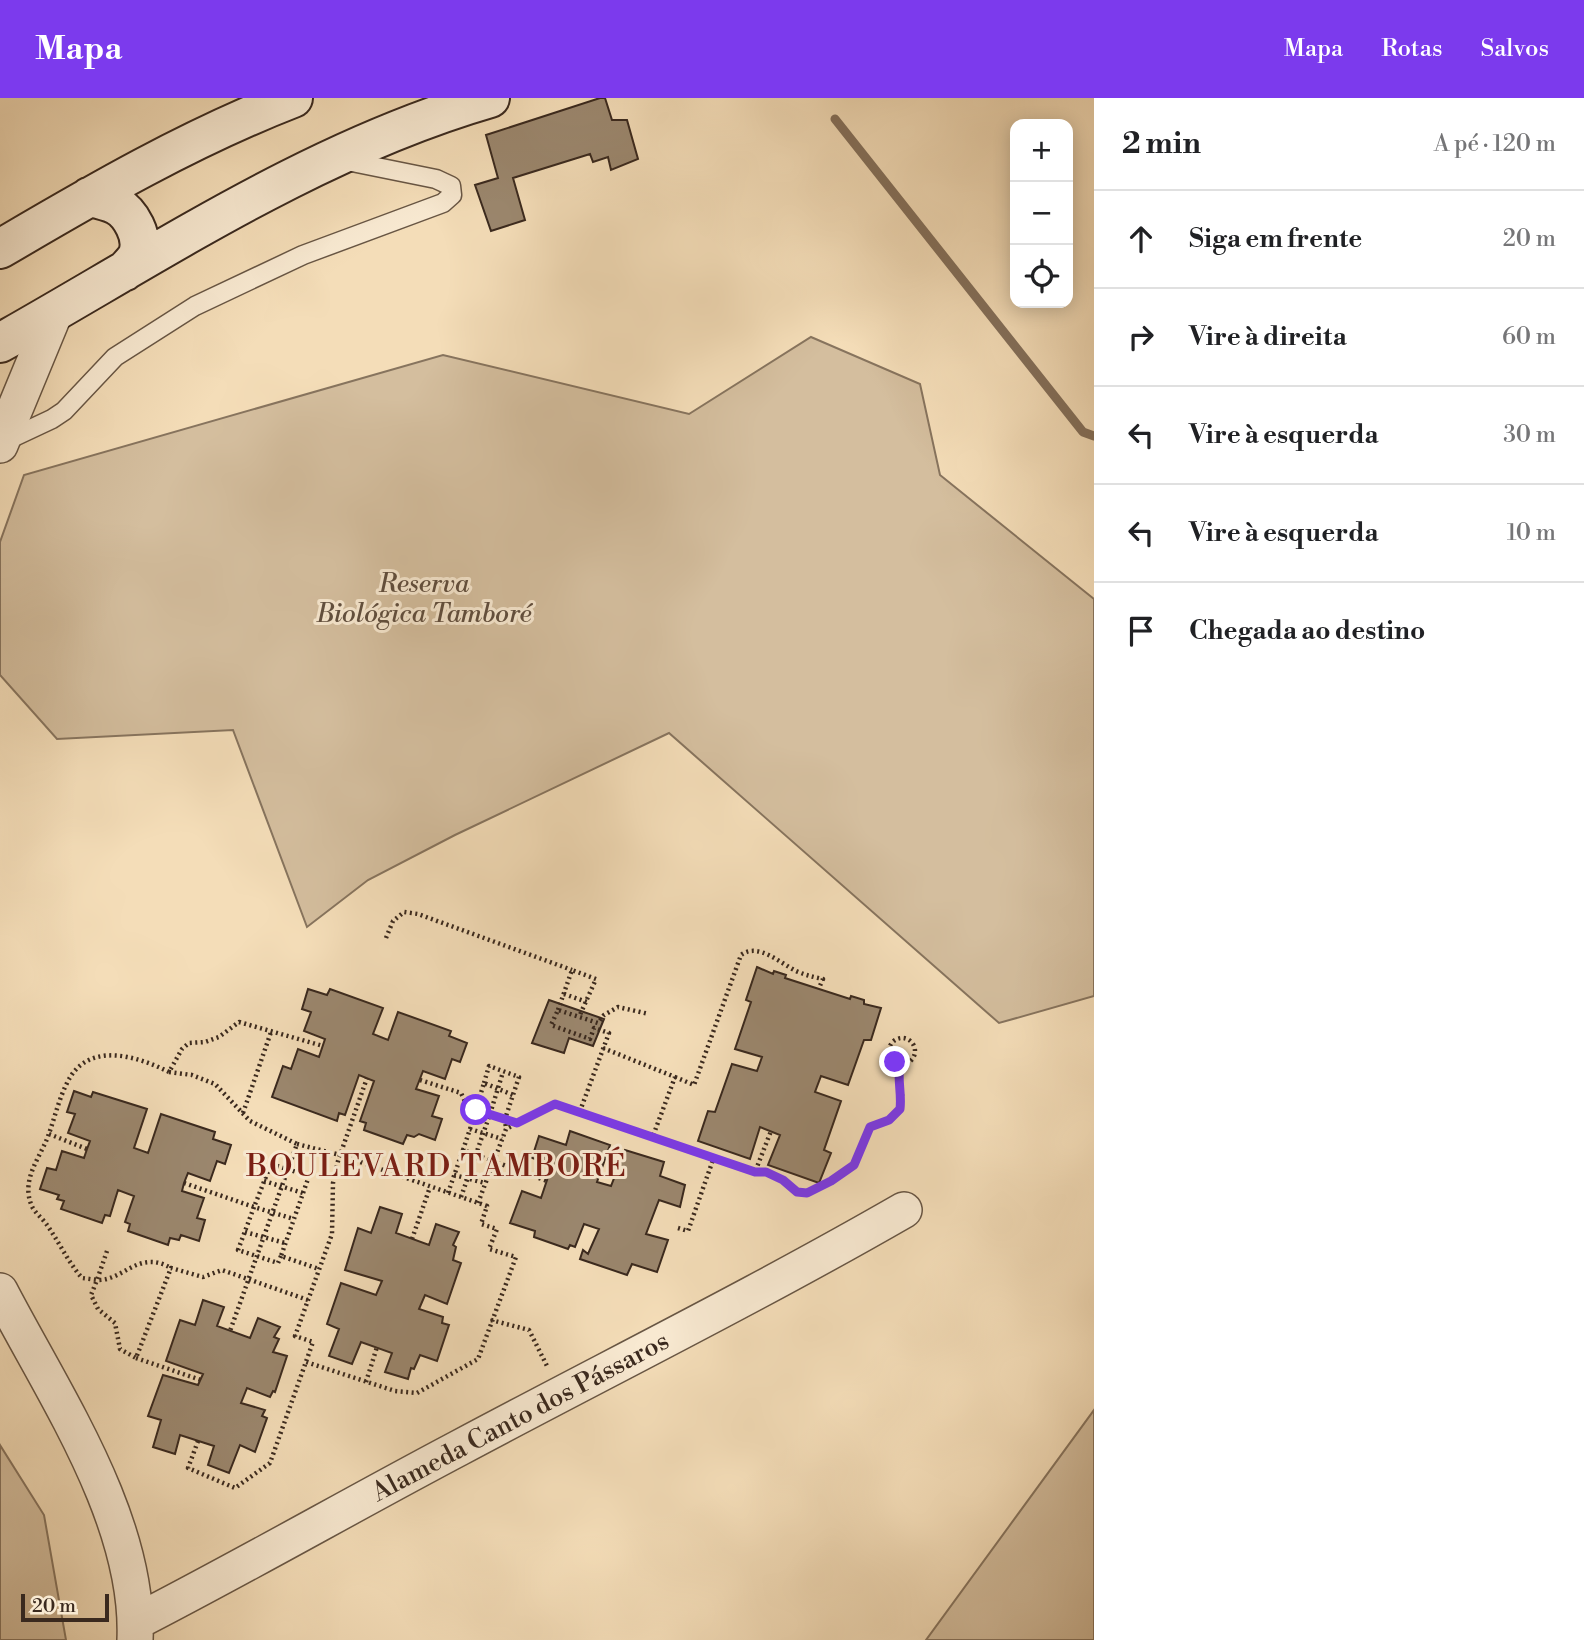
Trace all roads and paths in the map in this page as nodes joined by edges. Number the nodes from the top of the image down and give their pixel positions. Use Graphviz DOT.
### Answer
graph roads {
  1 [pos="293,98"];
  2 [pos="490,98"];
  3 [pos="335,158"];
  4 [pos="89,197"];
  5 [pos="0,249"];
  6 [pos="125,271"];
  7 [pos="55,312"];
  8 [pos="0,343"];
  9 [pos="0,443"];
  10 [pos="386,938"];
  11 [pos="572,970"];
  12 [pos="819,988"];
  13 [pos="564,994"];
  14 [pos="587,1002"];
  15 [pos="558,1010"];
  16 [pos="649,1014"];
  17 [pos="579,1017"];
  18 [pos="271,1032"];
  19 [pos="323,1046"];
  20 [pos="603,1048"];
  21 [pos="891,1058"];
  22 [pos="900,1064"];
  23 [pos="169,1072"];
  24 [pos="503,1072"];
  25 [pos="675,1077"];
  26 [pos="367,1078"];
  27 [pos="420,1080"];
  28 [pos="484,1083"];
  29 [pos="898,1083"];
  30 [pos="498,1089"];
  31 [pos="513,1095"];
  32 [pos="476,1110"];
  33 [pos="580,1111"];
  34 [pos="243,1114"];
  35 [pos="490,1114"];
  36 [pos="505,1119"];
  37 [pos="517,1123"];
  38 [pos="470,1129"];
  39 [pos="506,1129"];
  40 [pos="771,1131"];
  41 [pos="483,1133"];
  42 [pos="48,1134"];
  43 [pos="653,1136"];
  44 [pos="502,1139"];
  45 [pos="298,1144"];
  46 [pos="87,1149"];
  47 [pos="463,1150"];
  48 [pos="340,1155"];
  49 [pos="476,1155"];
  50 [pos="714,1157"];
  51 [pos="494,1160"];
  52 [pos="288,1169"];
  53 [pos="755,1172"];
  54 [pos="454,1175"];
  55 [pos="467,1179"];
  56 [pos="264,1181"];
  57 [pos="547,1181"];
  58 [pos="184,1182"];
  59 [pos="485,1183"];
  60 [pos="430,1187"];
  61 [pos="282,1188"];
  62 [pos="303,1193"];
  63 [pos="448,1193"];
  64 [pos="461,1198"];
  65 [pos="478,1203"];
  66 [pos="254,1207"];
  67 [pos="904,1210"];
  68 [pos="273,1211"];
  69 [pos="294,1219"];
  70 [pos="678,1228"];
  71 [pos="244,1233"];
  72 [pos="264,1237"];
  73 [pos="412,1239"];
  74 [pos="285,1243"];
  75 [pos="107,1251"];
  76 [pos="281,1256"];
  77 [pos="257,1257"];
  78 [pos="172,1268"];
  79 [pos="319,1269"];
  80 [pos="249,1279"];
  81 [pos="97,1280"];
  82 [pos="0,1291"];
  83 [pos="308,1300"];
  84 [pos="491,1320"];
  85 [pos="230,1331"];
  86 [pos="377,1347"];
  87 [pos="136,1358"];
  88 [pos="306,1362"];
  89 [pos="201,1380"];
  90 [pos="366,1382"];
  91 [pos="561,1393"];
  92 [pos="198,1441"];
  93 [pos="135,1631"];
  1 -- 4 [label="main road"];
  2 -- 3 [label="main road"];
  3 -- 6 [label="main road"];
  3 -- 9 [label="lane"];
  4 -- 5 [label="main road"];
  4 -- 6 [label="main road"];
  6 -- 7 [label="main road"];
  7 -- 8 [label="main road"];
  7 -- 9 [label="street"];
  10 -- 11 [label="path"];
  11 -- 13 [label="path"];
  11 -- 14 [label="path"];
  12 -- 25 [label="path"];
  13 -- 14 [label="path"];
  13 -- 15 [label="path"];
  14 -- 17 [label="path"];
  15 -- 17 [label="path"];
  15 -- 20 [label="path"];
  16 -- 17 [label="path"];
  18 -- 19 [label="path"];
  18 -- 23 [label="path"];
  18 -- 34 [label="path"];
  20 -- 25 [label="path"];
  20 -- 33 [label="path"];
  21 -- 22 [label="path"];
  21 -- 22 [label="path"];
  21 -- 29 [label="path"];
  22 -- 29 [label="path"];
  23 -- 34 [label="path"];
  23 -- 42 [label="path"];
  24 -- 28 [label="path"];
  24 -- 30 [label="path"];
  24 -- 31 [label="path"];
  25 -- 43 [label="path"];
  26 -- 48 [label="path"];
  27 -- 32 [label="path"];
  28 -- 30 [label="path"];
  28 -- 32 [label="path"];
  29 -- 53 [label="path"];
  30 -- 31 [label="path"];
  30 -- 35 [label="path"];
  31 -- 36 [label="path"];
  32 -- 35 [label="path"];
  32 -- 38 [label="path"];
  33 -- 37 [label="path"];
  33 -- 43 [label="path"];
  34 -- 45 [label="path"];
  35 -- 36 [label="path"];
  35 -- 41 [label="path"];
  36 -- 37 [label="path"];
  36 -- 39 [label="path"];
  37 -- 39 [label="path"];
  38 -- 41 [label="path"];
  38 -- 47 [label="path"];
  39 -- 44 [label="path"];
  40 -- 53 [label="path"];
  41 -- 44 [label="path"];
  41 -- 49 [label="path"];
  42 -- 46 [label="path"];
  42 -- 81 [label="path"];
  43 -- 50 [label="path"];
  44 -- 51 [label="path"];
  45 -- 48 [label="path"];
  45 -- 52 [label="path"];
  47 -- 49 [label="path"];
  47 -- 54 [label="path"];
  48 -- 60 [label="path"];
  48 -- 79 [label="path"];
  49 -- 51 [label="path"];
  49 -- 55 [label="path"];
  50 -- 53 [label="path"];
  50 -- 70 [label="path"];
  51 -- 57 [label="path"];
  51 -- 59 [label="path"];
  52 -- 56 [label="path"];
  52 -- 61 [label="path"];
  52 -- 62 [label="path"];
  54 -- 55 [label="path"];
  54 -- 63 [label="path"];
  55 -- 59 [label="path"];
  55 -- 64 [label="path"];
  56 -- 61 [label="path"];
  56 -- 66 [label="path"];
  58 -- 66 [label="path"];
  59 -- 65 [label="path"];
  60 -- 63 [label="path"];
  60 -- 73 [label="path"];
  61 -- 62 [label="path"];
  61 -- 68 [label="path"];
  62 -- 69 [label="path"];
  63 -- 64 [label="path"];
  64 -- 65 [label="path"];
  65 -- 84 [label="path"];
  66 -- 68 [label="path"];
  66 -- 71 [label="path"];
  67 -- 91 [label="street, Alameda Canto dos Pássaros"];
  68 -- 69 [label="path"];
  68 -- 72 [label="path"];
  69 -- 74 [label="path"];
  71 -- 72 [label="path"];
  71 -- 77 [label="path"];
  72 -- 74 [label="path"];
  72 -- 77 [label="path"];
  74 -- 76 [label="path"];
  75 -- 81 [label="path"];
  76 -- 77 [label="path"];
  76 -- 79 [label="path"];
  77 -- 80 [label="path"];
  78 -- 80 [label="path"];
  78 -- 81 [label="path"];
  78 -- 87 [label="path"];
  79 -- 83 [label="path"];
  80 -- 83 [label="path"];
  80 -- 85 [label="path"];
  81 -- 87 [label="path"];
  82 -- 93 [label="street"];
  83 -- 88 [label="path"];
  84 -- 90 [label="path"];
  84 -- 91 [label="path"];
  86 -- 90 [label="path"];
  87 -- 89 [label="path"];
  88 -- 90 [label="path"];
  88 -- 92 [label="path"];
  91 -- 93 [label="street, Alameda Canto dos Pássaros"];
}
